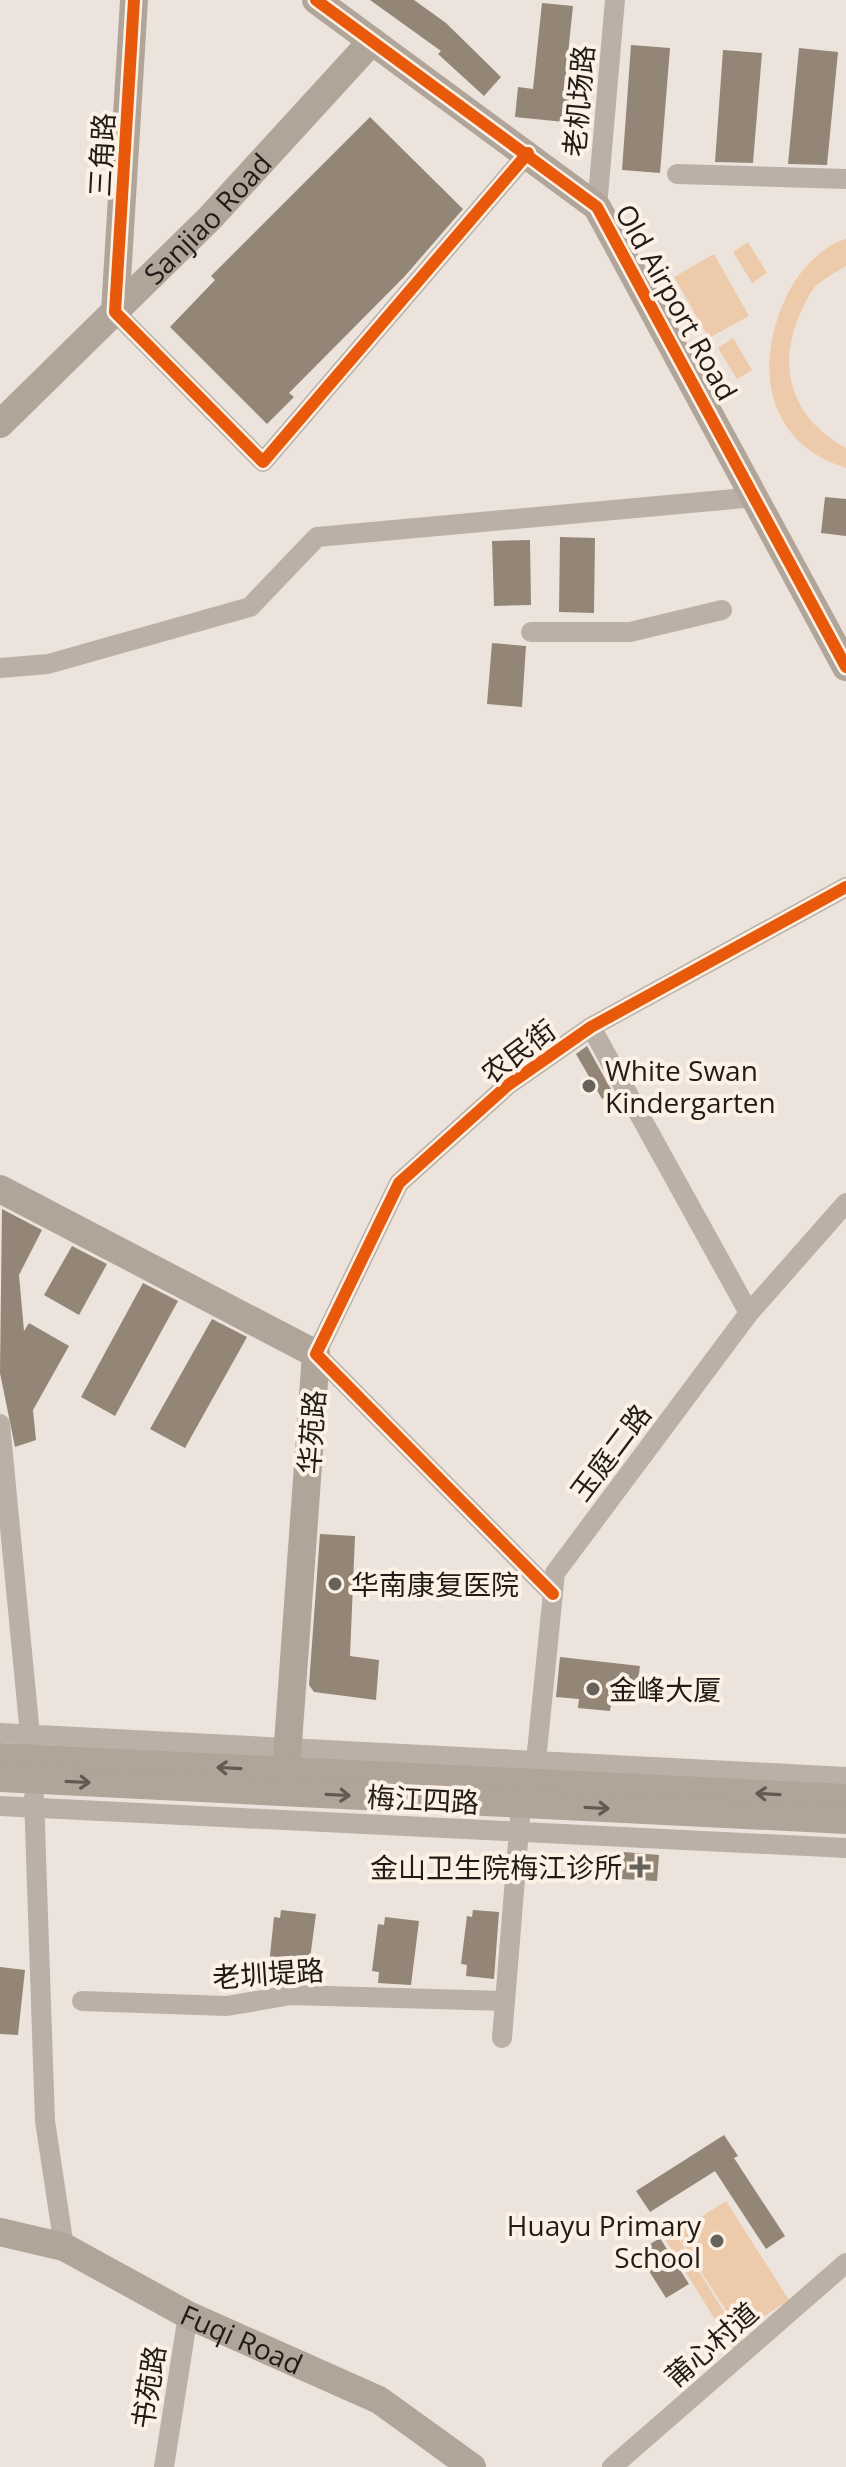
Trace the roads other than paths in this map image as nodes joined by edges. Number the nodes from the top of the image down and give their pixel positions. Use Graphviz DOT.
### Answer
graph roads {
  1 [pos="134,0"];
  2 [pos="316,0"];
  3 [pos="615,0"];
  4 [pos="372,41"];
  5 [pos="528,153"];
  6 [pos="677,174"];
  7 [pos="846,179"];
  8 [pos="597,207"];
  9 [pos="115,312"];
  10 [pos="0,424"];
  11 [pos="756,497"];
  12 [pos="722,610"];
  13 [pos="531,632"];
  14 [pos="846,667"];
  15 [pos="0,668"];
  16 [pos="846,887"];
  17 [pos="591,1027"];
  18 [pos="0,1189"];
  19 [pos="846,1203"];
  20 [pos="749,1313"];
  21 [pos="316,1354"];
  22 [pos="0,1424"];
  23 [pos="553,1594"];
  24 [pos="0,1733"];
  25 [pos="0,1757"];
  26 [pos="32,1758"];
  27 [pos="286,1771"];
  28 [pos="846,1777"];
  29 [pos="0,1778"];
  30 [pos="529,1783"];
  31 [pos="846,1798"];
  32 [pos="0,1806"];
  33 [pos="846,1820"];
  34 [pos="846,1848"];
  35 [pos="82,2001"];
  36 [pos="505,2001"];
  37 [pos="502,2038"];
  38 [pos="0,2232"];
  39 [pos="64,2247"];
  40 [pos="846,2263"];
  41 [pos="188,2315"];
  42 [pos="164,2467"];
  43 [pos="472,2467"];
  44 [pos="612,2467"];
  1 -- 9 [label="street, 三角路"];
  2 -- 4 [label="street, Old Airport Road"];
  3 -- 8 [label="street, 老机场路"];
  4 -- 5 [label="street, Old Airport Road"];
  4 -- 9 [label="street, Sanjiao Road"];
  5 -- 8 [label="street, Old Airport Road"];
  5 -- 9 [label="street"];
  6 -- 7 [label="street"];
  8 -- 11 [label="street, Old Airport Road"];
  9 -- 10 [label="street, Sanjiao Road"];
  11 -- 14 [label="street, Old Airport Road"];
  11 -- 15 [label="street"];
  12 -- 13 [label="street"];
  16 -- 17 [label="street, 农民街"];
  17 -- 20 [label="street"];
  17 -- 21 [label="street, 农民街"];
  18 -- 21 [label="street, 华苑路"];
  19 -- 20 [label="street, 玉庭二路"];
  20 -- 23 [label="street, 玉庭二路"];
  21 -- 23 [label="street"];
  21 -- 27 [label="street, 华苑路"];
  22 -- 26 [label="street"];
  23 -- 30 [label="street, 玉庭二路"];
  24 -- 28 [label="street"];
  25 -- 26 [label="street, 梅江四路"];
  27 -- 26 [label="street, 梅江四路, one-way"];
  26 -- 39 [label="street"];
  27 -- 30 [label="street, 梅江四路"];
  29 -- 33 [label="street, 梅江四路, one-way"];
  31 -- 30 [label="street, 梅江四路, one-way"];
  30 -- 36 [label="street, 玉庭二路"];
  32 -- 34 [label="street"];
  35 -- 36 [label="street, 老圳堤路"];
  36 -- 37 [label="street, 玉庭二路"];
  38 -- 39 [label="street, Fuqi Road"];
  39 -- 41 [label="street, Fuqi Road"];
  40 -- 44 [label="street, 莆心村道"];
  41 -- 42 [label="street, 书苑路"];
  41 -- 43 [label="street, Fuqi Road"];
}
